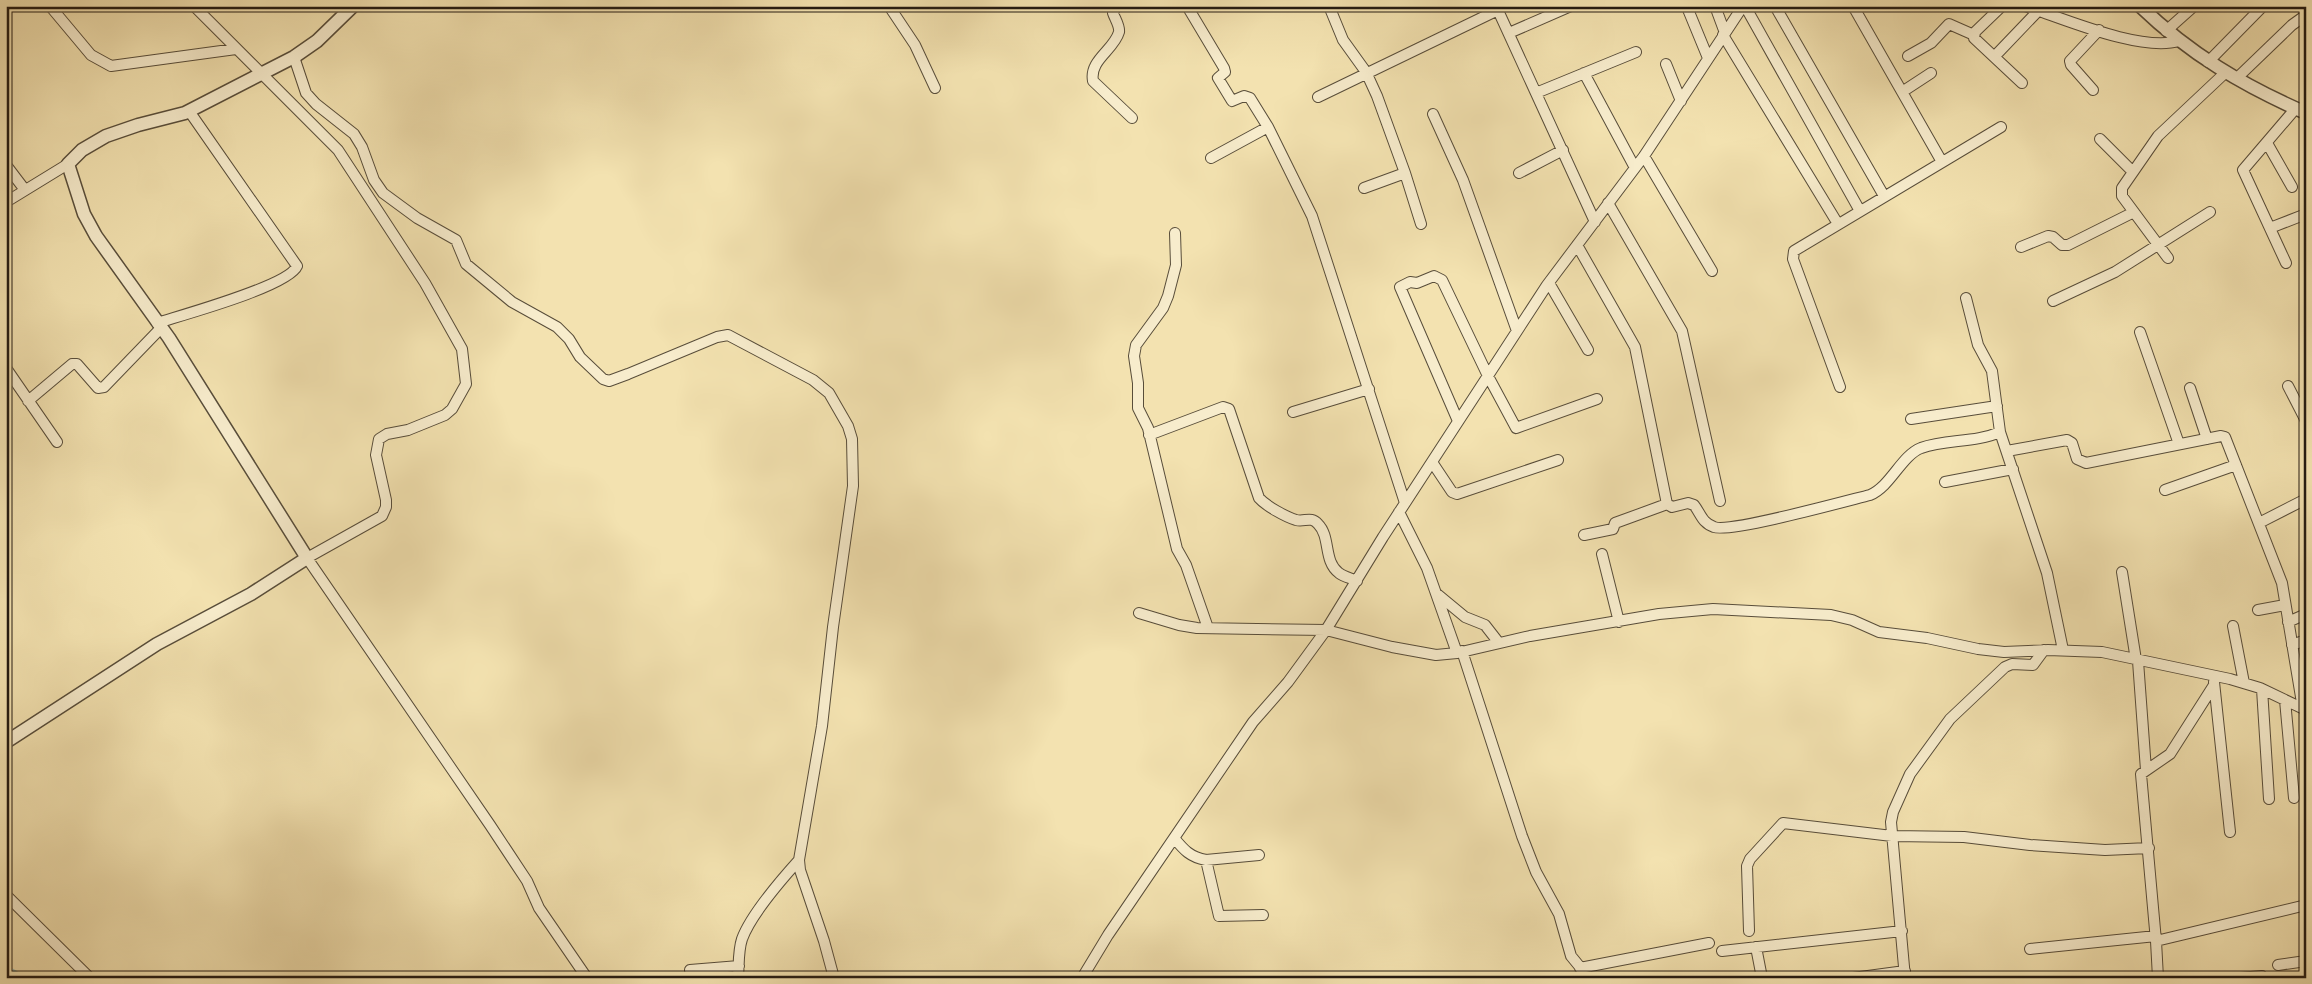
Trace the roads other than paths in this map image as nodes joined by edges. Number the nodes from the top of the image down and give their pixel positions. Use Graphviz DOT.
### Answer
graph roads {
  1 [pos="50,6"];
  2 [pos="194,6"];
  3 [pos="353,6"];
  4 [pos="889,6"];
  5 [pos="1116,6"];
  6 [pos="1187,6"];
  7 [pos="1329,6"];
  8 [pos="1571,6"];
  9 [pos="1715,6"];
  10 [pos="1744,6"];
  11 [pos="1776,6"];
  12 [pos="1854,6"];
  13 [pos="2002,6"];
  14 [pos="2025,6"];
  15 [pos="2140,6"];
  16 [pos="2194,6"];
  17 [pos="2263,6"];
  18 [pos="1687,7"];
  19 [pos="1497,8"];
  20 [pos="2038,10"];
  21 [pos="2306,15"];
  22 [pos="2099,30"];
  23 [pos="2166,30"];
  24 [pos="1509,34"];
  25 [pos="1724,34"];
  26 [pos="1974,35"];
  27 [pos="2179,40"];
  28 [pos="236,49"];
  29 [pos="1636,52"];
  30 [pos="1908,56"];
  31 [pos="1994,56"];
  32 [pos="294,57"];
  33 [pos="1708,58"];
  34 [pos="2208,62"];
  35 [pos="1666,64"];
  36 [pos="1366,72"];
  37 [pos="1584,73"];
  38 [pos="1931,73"];
  39 [pos="260,74"];
  40 [pos="2231,75"];
  41 [pos="2022,83"];
  42 [pos="935,88"];
  43 [pos="2093,90"];
  44 [pos="1902,92"];
  45 [pos="1536,93"];
  46 [pos="1318,97"];
  47 [pos="1681,101"];
  48 [pos="2301,110"];
  49 [pos="189,111"];
  50 [pos="1432,114"];
  51 [pos="1132,118"];
  52 [pos="1268,126"];
  53 [pos="2001,127"];
  54 [pos="2100,139"];
  55 [pos="2267,142"];
  56 [pos="1563,150"];
  57 [pos="1644,156"];
  58 [pos="1211,158"];
  59 [pos="1942,162"];
  60 [pos="68,164"];
  61 [pos="6,165"];
  62 [pos="1635,168"];
  63 [pos="2133,172"];
  64 [pos="1405,173"];
  65 [pos="1519,173"];
  66 [pos="2292,187"];
  67 [pos="1364,188"];
  68 [pos="25,190"];
  69 [pos="1884,196"];
  70 [pos="6,202"];
  71 [pos="1608,203"];
  72 [pos="1860,211"];
  73 [pos="2134,212"];
  74 [pos="2210,212"];
  75 [pos="2306,214"];
  76 [pos="1594,222"];
  77 [pos="1421,224"];
  78 [pos="1838,224"];
  79 [pos="2270,228"];
  80 [pos="1175,233"];
  81 [pos="1577,245"];
  82 [pos="2158,246"];
  83 [pos="2021,247"];
  84 [pos="2168,258"];
  85 [pos="2286,264"];
  86 [pos="1712,271"];
  87 [pos="1549,283"];
  88 [pos="1966,298"];
  89 [pos="2053,302"];
  90 [pos="159,325"];
  91 [pos="1517,331"];
  92 [pos="2140,332"];
  93 [pos="1588,350"];
  94 [pos="6,368"];
  95 [pos="1488,376"];
  96 [pos="2288,386"];
  97 [pos="1840,387"];
  98 [pos="2190,388"];
  99 [pos="1369,389"];
  100 [pos="1597,399"];
  101 [pos="28,401"];
  102 [pos="1997,406"];
  103 [pos="1293,412"];
  104 [pos="1911,418"];
  105 [pos="1458,421"];
  106 [pos="2306,421"];
  107 [pos="2000,432"];
  108 [pos="1149,435"];
  109 [pos="2207,439"];
  110 [pos="57,442"];
  111 [pos="2179,444"];
  112 [pos="2007,451"];
  113 [pos="1558,460"];
  114 [pos="1432,462"];
  115 [pos="2236,465"];
  116 [pos="2013,470"];
  117 [pos="1945,482"];
  118 [pos="2165,490"];
  119 [pos="2306,499"];
  120 [pos="1720,501"];
  121 [pos="1405,503"];
  122 [pos="1667,504"];
  123 [pos="1399,512"];
  124 [pos="2259,523"];
  125 [pos="1584,535"];
  126 [pos="1602,554"];
  127 [pos="307,558"];
  128 [pos="2122,572"];
  129 [pos="1357,581"];
  130 [pos="1435,592"];
  131 [pos="2285,605"];
  132 [pos="2258,610"];
  133 [pos="1139,613"];
  134 [pos="2306,614"];
  135 [pos="1619,622"];
  136 [pos="2288,622"];
  137 [pos="2233,626"];
  138 [pos="1208,628"];
  139 [pos="1326,630"];
  140 [pos="2306,640"];
  141 [pos="1499,643"];
  142 [pos="2292,645"];
  143 [pos="2044,650"];
  144 [pos="2063,650"];
  145 [pos="1460,652"];
  146 [pos="2137,660"];
  147 [pos="2215,680"];
  148 [pos="2244,683"];
  149 [pos="2262,689"];
  150 [pos="2285,700"];
  151 [pos="2304,709"];
  152 [pos="6,742"];
  153 [pos="2146,770"];
  154 [pos="2294,798"];
  155 [pos="2270,799"];
  156 [pos="2230,832"];
  157 [pos="1892,836"];
  158 [pos="1174,838"];
  159 [pos="2149,848"];
  160 [pos="1260,855"];
  161 [pos="799,860"];
  162 [pos="1206,860"];
  163 [pos="6,895"];
  164 [pos="2306,905"];
  165 [pos="1263,915"];
  166 [pos="1749,931"];
  167 [pos="1902,931"];
  168 [pos="2156,938"];
  169 [pos="1709,943"];
  170 [pos="1756,947"];
  171 [pos="2030,949"];
  172 [pos="1722,950"];
  173 [pos="2306,961"];
  174 [pos="2278,965"];
  175 [pos="739,966"];
  176 [pos="1580,968"];
  177 [pos="690,970"];
  178 [pos="1905,974"];
  179 [pos="2262,976"];
  180 [pos="1858,977"];
  181 [pos="90,978"];
  182 [pos="587,978"];
  183 [pos="738,978"];
  184 [pos="834,978"];
  185 [pos="1082,978"];
  186 [pos="1589,978"];
  187 [pos="1762,978"];
  188 [pos="2158,978"];
  189 [pos="2240,978"];
  1 -- 28 [label="street"];
  2 -- 28 [label="street"];
  3 -- 32 [label="street"];
  4 -- 42 [label="street"];
  5 -- 51 [label="street"];
  6 -- 52 [label="street"];
  7 -- 36 [label="street"];
  8 -- 24 [label="street"];
  9 -- 25 [label="street"];
  10 -- 25 [label="street"];
  10 -- 72 [label="street"];
  11 -- 69 [label="street"];
  12 -- 44 [label="street"];
  13 -- 26 [label="street"];
  14 -- 20 [label="street"];
  15 -- 23 [label="street"];
  16 -- 23 [label="street"];
  17 -- 34 [label="street"];
  18 -- 33 [label="street"];
  19 -- 24 [label="street"];
  19 -- 36 [label="street"];
  20 -- 22 [label="street"];
  20 -- 31 [label="street"];
  21 -- 40 [label="street"];
  22 -- 27 [label="street"];
  22 -- 43 [label="street"];
  23 -- 27 [label="street"];
  24 -- 45 [label="street"];
  25 -- 33 [label="street"];
  25 -- 78 [label="street"];
  26 -- 30 [label="street"];
  26 -- 31 [label="street"];
  27 -- 34 [label="street"];
  28 -- 39 [label="street"];
  29 -- 37 [label="street"];
  31 -- 41 [label="street"];
  32 -- 39 [label="street"];
  32 -- 161 [label="street"];
  33 -- 47 [label="street"];
  34 -- 40 [label="street"];
  35 -- 47 [label="street"];
  36 -- 46 [label="street"];
  36 -- 64 [label="street"];
  37 -- 45 [label="street"];
  37 -- 62 [label="street"];
  38 -- 44 [label="street"];
  39 -- 49 [label="street"];
  39 -- 127 [label="street"];
  40 -- 48 [label="street"];
  40 -- 63 [label="street"];
  44 -- 59 [label="street"];
  45 -- 56 [label="street"];
  47 -- 57 [label="street"];
  48 -- 55 [label="street"];
  49 -- 60 [label="street"];
  49 -- 90 [label="street"];
  50 -- 91 [label="street"];
  52 -- 58 [label="street"];
  52 -- 99 [label="street"];
  53 -- 59 [label="street"];
  54 -- 63 [label="street"];
  55 -- 66 [label="street"];
  55 -- 79 [label="street"];
  56 -- 65 [label="street"];
  56 -- 76 [label="street"];
  57 -- 62 [label="street"];
  57 -- 86 [label="street"];
  59 -- 69 [label="street"];
  60 -- 68 [label="street"];
  60 -- 90 [label="street"];
  61 -- 68 [label="street"];
  62 -- 71 [label="street"];
  63 -- 73 [label="street"];
  64 -- 67 [label="street"];
  64 -- 77 [label="street"];
  68 -- 70 [label="street"];
  69 -- 72 [label="street"];
  71 -- 76 [label="street"];
  71 -- 120 [label="street"];
  72 -- 78 [label="street"];
  73 -- 82 [label="street"];
  73 -- 83 [label="street"];
  74 -- 82 [label="street"];
  75 -- 79 [label="street"];
  76 -- 81 [label="street"];
  78 -- 97 [label="street"];
  79 -- 85 [label="street"];
  80 -- 108 [label="street"];
  81 -- 87 [label="street"];
  81 -- 122 [label="street"];
  82 -- 84 [label="street"];
  82 -- 89 [label="street"];
  87 -- 91 [label="street"];
  87 -- 93 [label="street"];
  88 -- 102 [label="street"];
  90 -- 101 [label="street"];
  90 -- 127 [label="street"];
  91 -- 95 [label="street"];
  92 -- 111 [label="street"];
  94 -- 101 [label="street"];
  95 -- 100 [label="street"];
  95 -- 105 [label="street"];
  95 -- 105 [label="street"];
  96 -- 106 [label="street"];
  98 -- 109 [label="street"];
  99 -- 103 [label="street"];
  99 -- 121 [label="street"];
  101 -- 110 [label="street"];
  102 -- 104 [label="street"];
  102 -- 107 [label="street"];
  105 -- 114 [label="street"];
  107 -- 112 [label="street"];
  107 -- 122 [label="street"];
  108 -- 129 [label="street"];
  108 -- 138 [label="street"];
  109 -- 111 [label="street"];
  109 -- 115 [label="street"];
  111 -- 112 [label="street"];
  112 -- 116 [label="street"];
  113 -- 114 [label="street"];
  114 -- 121 [label="street"];
  115 -- 118 [label="street"];
  115 -- 124 [label="street"];
  116 -- 117 [label="street"];
  116 -- 144 [label="street"];
  119 -- 124 [label="street"];
  121 -- 123 [label="street"];
  122 -- 125 [label="street"];
  123 -- 129 [label="street"];
  123 -- 130 [label="street"];
  124 -- 131 [label="street"];
  126 -- 135 [label="street"];
  127 -- 152 [label="street"];
  127 -- 182 [label="street"];
  128 -- 146 [label="street"];
  129 -- 139 [label="street"];
  130 -- 141 [label="street"];
  130 -- 145 [label="street"];
  131 -- 132 [label="street"];
  131 -- 136 [label="street"];
  133 -- 138 [label="street"];
  134 -- 136 [label="street"];
  135 -- 141 [label="street"];
  135 -- 143 [label="street"];
  136 -- 142 [label="street"];
  137 -- 148 [label="street"];
  138 -- 139 [label="street"];
  139 -- 145 [label="street"];
  139 -- 158 [label="street"];
  140 -- 142 [label="street"];
  141 -- 145 [label="street"];
  142 -- 151 [label="street"];
  143 -- 144 [label="street"];
  143 -- 157 [label="street"];
  144 -- 146 [label="street"];
  145 -- 176 [label="street"];
  146 -- 147 [label="street"];
  146 -- 153 [label="street"];
  147 -- 148 [label="street"];
  147 -- 153 [label="street"];
  147 -- 156 [label="street"];
  148 -- 149 [label="street"];
  149 -- 150 [label="street"];
  149 -- 155 [label="street"];
  150 -- 151 [label="street"];
  150 -- 154 [label="street"];
  153 -- 159 [label="street"];
  157 -- 159 [label="street"];
  157 -- 166 [label="street"];
  157 -- 167 [label="street"];
  158 -- 162 [label="street"];
  158 -- 185 [label="street"];
  159 -- 168 [label="street"];
  160 -- 162 [label="street"];
  161 -- 175 [label="street"];
  161 -- 184 [label="street"];
  162 -- 165 [label="street"];
  163 -- 181 [label="street"];
  164 -- 168 [label="street"];
  167 -- 170 [label="street"];
  167 -- 178 [label="street"];
  168 -- 171 [label="street"];
  168 -- 188 [label="street"];
  169 -- 176 [label="street"];
  170 -- 172 [label="street"];
  170 -- 187 [label="street"];
  173 -- 174 [label="street"];
  175 -- 177 [label="street"];
  175 -- 183 [label="street"];
  176 -- 186 [label="street"];
  178 -- 180 [label="street"];
  179 -- 189 [label="street"];
}
